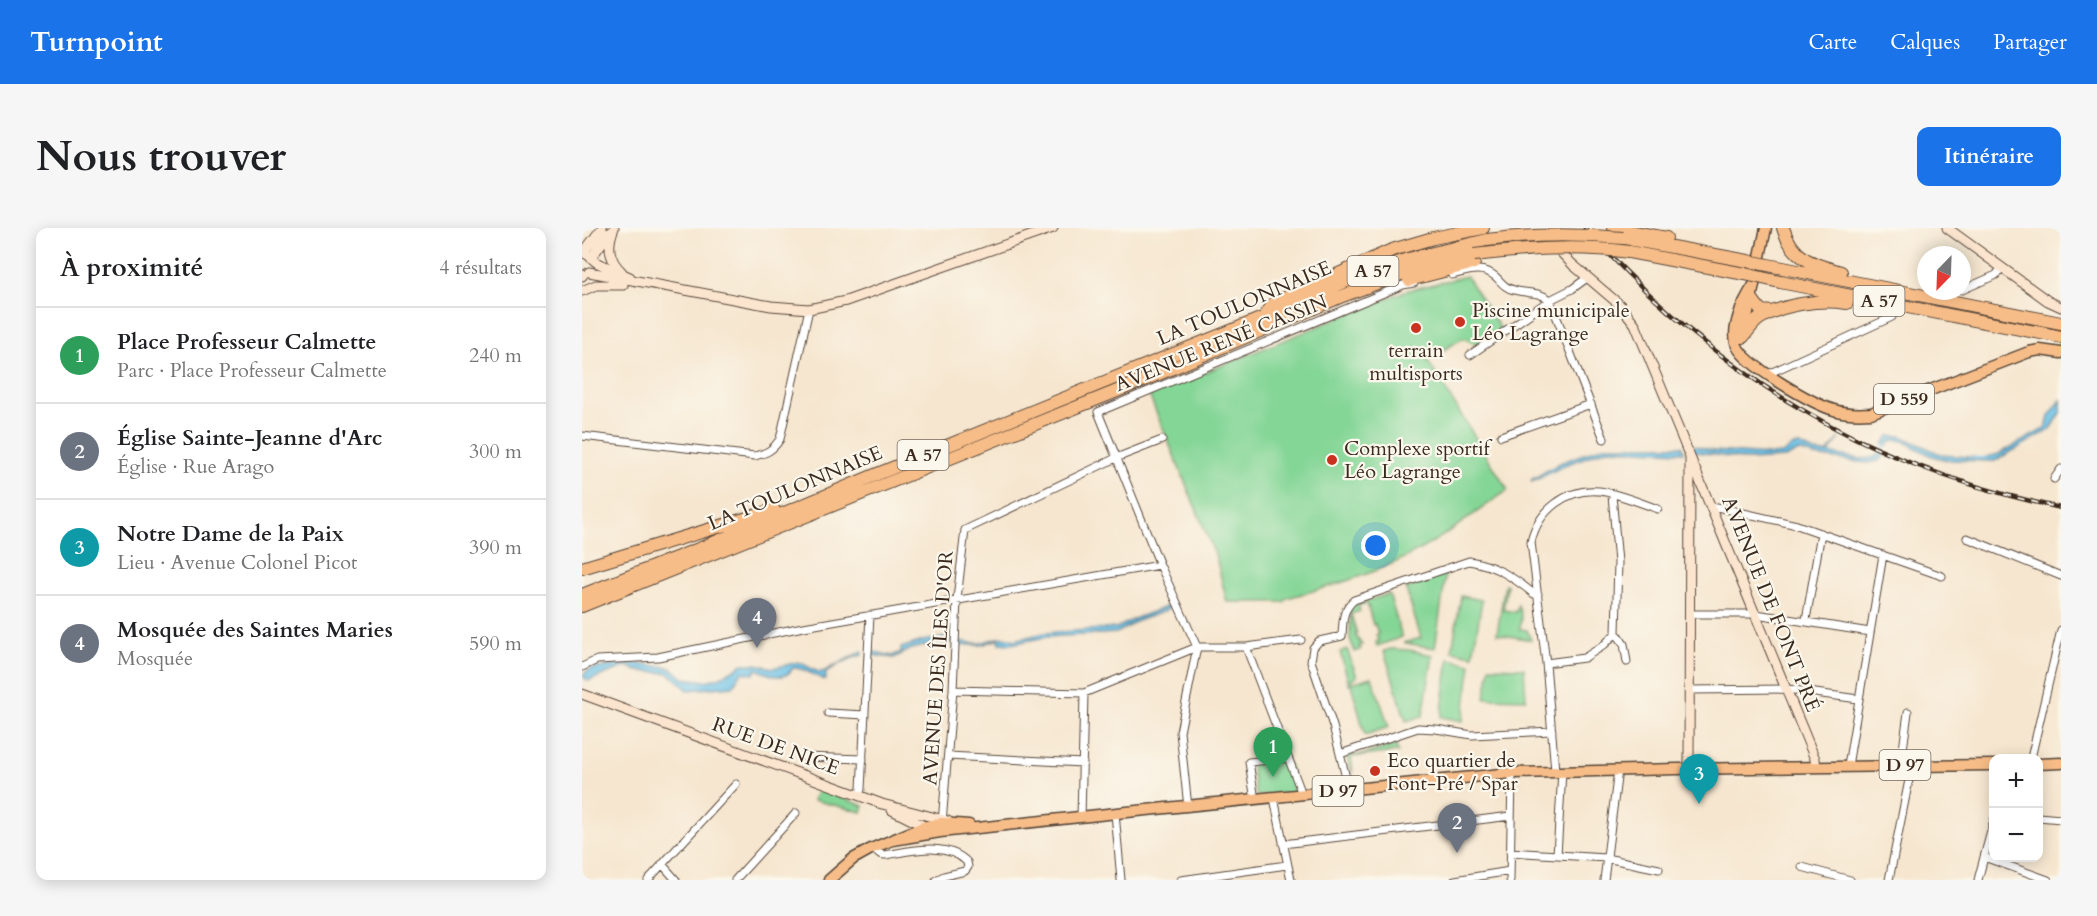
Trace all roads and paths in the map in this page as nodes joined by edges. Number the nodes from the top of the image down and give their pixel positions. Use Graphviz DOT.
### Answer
graph roads {
  1 [pos="602,228"];
  2 [pos="613,228"];
  3 [pos="1053,228"];
  4 [pos="1538,228"];
  5 [pos="1766,228"];
  6 [pos="1783,228"];
  7 [pos="1947,228"];
  8 [pos="1620,232"];
  9 [pos="1485,234"];
  10 [pos="587,256"];
  11 [pos="2002,268"];
  12 [pos="584,274"];
  13 [pos="623,274"];
  14 [pos="1587,278"];
  15 [pos="640,280"];
  16 [pos="1754,285"];
  17 [pos="1971,286"];
  18 [pos="684,289"];
  19 [pos="582,291"];
  20 [pos="1917,293"];
  21 [pos="1917,295"];
  22 [pos="1752,298"];
  23 [pos="1550,300"];
  24 [pos="1944,300"];
  25 [pos="2061,307"];
  26 [pos="809,309"];
  27 [pos="1774,312"];
  28 [pos="1265,317"];
  29 [pos="1893,317"];
  30 [pos="1977,321"];
  31 [pos="2061,323"];
  32 [pos="1743,337"];
  33 [pos="2061,337"];
  34 [pos="2061,354"];
  35 [pos="1470,355"];
  36 [pos="1754,364"];
  37 [pos="1768,374"];
  38 [pos="1591,404"];
  39 [pos="582,436"];
  40 [pos="1500,436"];
  41 [pos="1604,439"];
  42 [pos="1162,440"];
  43 [pos="1690,455"];
  44 [pos="1116,458"];
  45 [pos="2061,469"];
  46 [pos="875,475"];
  47 [pos="1689,478"];
  48 [pos="1701,479"];
  49 [pos="2054,479"];
  50 [pos="1611,495"];
  51 [pos="1658,509"];
  52 [pos="1713,509"];
  53 [pos="1821,533"];
  54 [pos="1968,537"];
  55 [pos="1883,555"];
  56 [pos="710,556"];
  57 [pos="1160,565"];
  58 [pos="582,568"];
  59 [pos="1942,576"];
  60 [pos="2061,576"];
  61 [pos="1538,594"];
  62 [pos="582,595"];
  63 [pos="957,599"];
  64 [pos="582,606"];
  65 [pos="1690,614"];
  66 [pos="1756,614"];
  67 [pos="582,615"];
  68 [pos="870,615"];
  69 [pos="1806,620"];
  70 [pos="2061,630"];
  71 [pos="1870,632"];
  72 [pos="1616,633"];
  73 [pos="1301,640"];
  74 [pos="1197,647"];
  75 [pos="1246,647"];
  76 [pos="1627,662"];
  77 [pos="1546,663"];
  78 [pos="582,667"];
  79 [pos="1787,689"];
  80 [pos="953,690"];
  81 [pos="1689,690"];
  82 [pos="1084,693"];
  83 [pos="582,694"];
  84 [pos="1858,699"];
  85 [pos="1908,712"];
  86 [pos="828,713"];
  87 [pos="865,715"];
  88 [pos="1552,731"];
  89 [pos="1340,754"];
  90 [pos="2032,754"];
  91 [pos="948,756"];
  92 [pos="804,757"];
  93 [pos="1288,758"];
  94 [pos="863,759"];
  95 [pos="1083,763"];
  96 [pos="2061,763"];
  97 [pos="2043,764"];
  98 [pos="1906,765"];
  99 [pos="1989,765"];
  100 [pos="1848,766"];
  101 [pos="1816,767"];
  102 [pos="1689,768"];
  103 [pos="1618,770"];
  104 [pos="1559,771"];
  105 [pos="1512,773"];
  106 [pos="736,784"];
  107 [pos="1349,790"];
  108 [pos="1302,794"];
  109 [pos="859,796"];
  110 [pos="1274,798"];
  111 [pos="1255,800"];
  112 [pos="882,804"];
  113 [pos="1188,807"];
  114 [pos="796,813"];
  115 [pos="1115,813"];
  116 [pos="1511,816"];
  117 [pos="905,817"];
  118 [pos="2043,817"];
  119 [pos="1081,818"];
  120 [pos="2061,819"];
  121 [pos="941,825"];
  122 [pos="922,826"];
  123 [pos="988,827"];
  124 [pos="906,833"];
  125 [pos="1989,838"];
  126 [pos="893,840"];
  127 [pos="1283,844"];
  128 [pos="873,848"];
  129 [pos="1510,852"];
  130 [pos="1557,855"];
  131 [pos="1984,857"];
  132 [pos="1606,858"];
  133 [pos="662,864"];
  134 [pos="1287,865"];
  135 [pos="1802,867"];
  136 [pos="1659,869"];
  137 [pos="1510,871"];
  138 [pos="648,880"];
  139 [pos="676,880"];
  140 [pos="735,880"];
  141 [pos="829,880"];
  142 [pos="936,880"];
  143 [pos="1121,880"];
  144 [pos="1181,880"];
  145 [pos="1290,880"];
  146 [pos="1455,880"];
  147 [pos="1510,880"];
  148 [pos="1604,880"];
  149 [pos="1850,880"];
  150 [pos="1889,880"];
  151 [pos="1978,880"];
  152 [pos="2048,880"];
  1 -- 10 [label="main road"];
  2 -- 10 [label="main road"];
  2 -- 13 [label="main road"];
  3 -- 26 [label="main road"];
  4 -- 14 [label="main road, AVENUE DE FONT PRÉ"];
  5 -- 16 [label="main road, D 559"];
  6 -- 20 [label="highway"];
  7 -- 11 [label="main road"];
  8 -- 9 [label="highway, LA TOULONNAISE / A 57, bridge"];
  8 -- 21 [label="highway, LA TOULONNAISE / A 57, bridge"];
  9 -- 28 [label="highway, LA TOULONNAISE / A 57"];
  9 -- 28 [label="highway"];
  10 -- 12 [label="main road"];
  10 -- 13 [label="main road"];
  11 -- 17 [label="street"];
  11 -- 25 [label="main road"];
  12 -- 15 [label="main road"];
  13 -- 15 [label="main road"];
  14 -- 23 [label="street"];
  14 -- 43 [label="main road, AVENUE DE FONT PRÉ"];
  15 -- 18 [label="main road"];
  16 -- 22 [label="main road, D 559"];
  16 -- 36 [label="main road, D 559"];
  18 -- 19 [label="main road"];
  18 -- 26 [label="main road"];
  22 -- 27 [label="highway"];
  22 -- 32 [label="main road, D 559"];
  23 -- 35 [label="street"];
  23 -- 38 [label="street"];
  23 -- 44 [label="street, AVENUE RENÉ CASSIN"];
  24 -- 31 [label="highway, LA TOULONNAISE / A 57"];
  26 -- 39 [label="street"];
  27 -- 30 [label="highway"];
  27 -- 32 [label="highway"];
  28 -- 46 [label="highway, LA TOULONNAISE / A 57"];
  29 -- 37 [label="street"];
  30 -- 33 [label="highway, LA TOULONNAISE / A 57"];
  30 -- 56 [label="highway, LA TOULONNAISE / A 57, bridge"];
  32 -- 36 [label="main road"];
  34 -- 37 [label="main road, D 559"];
  36 -- 37 [label="main road, D 559"];
  38 -- 40 [label="street"];
  38 -- 41 [label="street"];
  42 -- 44 [label="street"];
  43 -- 47 [label="main road"];
  43 -- 48 [label="main road, AVENUE DE FONT PRÉ"];
  44 -- 57 [label="street"];
  44 -- 63 [label="street, AVENUE DES ÎLES D'OR"];
  45 -- 49 [label="street"];
  46 -- 58 [label="highway"];
  46 -- 62 [label="highway, LA TOULONNAISE / A 57"];
  47 -- 48 [label="street"];
  47 -- 65 [label="main road"];
  48 -- 52 [label="main road, AVENUE DE FONT PRÉ"];
  50 -- 51 [label="street"];
  50 -- 61 [label="street"];
  50 -- 72 [label="street"];
  52 -- 53 [label="street"];
  52 -- 66 [label="main road, AVENUE DE FONT PRÉ"];
  53 -- 55 [label="street"];
  53 -- 69 [label="street"];
  54 -- 60 [label="street"];
  55 -- 59 [label="street"];
  55 -- 71 [label="street"];
  56 -- 64 [label="highway, LA TOULONNAISE / A 57"];
  56 -- 67 [label="highway"];
  57 -- 63 [label="street"];
  57 -- 74 [label="street"];
  61 -- 77 [label="street"];
  61 -- 89 [label="street"];
  63 -- 68 [label="street"];
  63 -- 80 [label="street, AVENUE DES ÎLES D'OR"];
  65 -- 66 [label="street"];
  65 -- 81 [label="main road"];
  66 -- 69 [label="street"];
  66 -- 79 [label="main road, AVENUE DE FONT PRÉ"];
  68 -- 78 [label="street"];
  68 -- 87 [label="street"];
  69 -- 71 [label="street"];
  70 -- 90 [label="street"];
  71 -- 84 [label="street"];
  72 -- 76 [label="street"];
  72 -- 77 [label="street"];
  73 -- 75 [label="street"];
  74 -- 75 [label="street"];
  74 -- 82 [label="street"];
  74 -- 113 [label="street"];
  75 -- 93 [label="street"];
  77 -- 88 [label="street"];
  79 -- 81 [label="street"];
  79 -- 84 [label="street"];
  79 -- 101 [label="main road, AVENUE DE FONT PRÉ"];
  80 -- 82 [label="street"];
  80 -- 91 [label="street, AVENUE DES ÎLES D'OR"];
  81 -- 102 [label="main road"];
  82 -- 95 [label="street"];
  83 -- 109 [label="main road, RUE DE NICE / D 97"];
  84 -- 100 [label="street"];
  85 -- 98 [label="street"];
  86 -- 87 [label="street"];
  87 -- 94 [label="street"];
  88 -- 89 [label="street"];
  88 -- 104 [label="street"];
  89 -- 107 [label="street"];
  91 -- 95 [label="street"];
  91 -- 121 [label="street, AVENUE DES ÎLES D'OR"];
  92 -- 94 [label="street"];
  93 -- 108 [label="street"];
  93 -- 111 [label="street"];
  94 -- 109 [label="street"];
  95 -- 119 [label="street"];
  96 -- 97 [label="main road"];
  98 -- 99 [label="main road, D 97"];
  98 -- 100 [label="main road, D 97"];
  98 -- 150 [label="street"];
  100 -- 101 [label="main road, D 97"];
  101 -- 102 [label="main road, D 97"];
  102 -- 103 [label="main road, D 97"];
  103 -- 104 [label="main road, D 97"];
  103 -- 132 [label="street"];
  104 -- 105 [label="main road, D 97"];
  104 -- 130 [label="street"];
  105 -- 107 [label="main road, D 97"];
  105 -- 116 [label="street"];
  106 -- 133 [label="street"];
  107 -- 108 [label="main road, D 97"];
  108 -- 110 [label="main road, D 97"];
  109 -- 112 [label="main road, RUE DE NICE / D 97"];
  110 -- 111 [label="main road, D 97"];
  110 -- 127 [label="street"];
  111 -- 113 [label="main road, D 97"];
  112 -- 117 [label="main road, D 97"];
  112 -- 121 [label="main road, RUE DE NICE / D 97"];
  113 -- 115 [label="main road, D 97"];
  114 -- 140 [label="street"];
  115 -- 119 [label="main road, D 97"];
  115 -- 143 [label="street"];
  116 -- 127 [label="street"];
  116 -- 129 [label="street"];
  117 -- 122 [label="main road, D 97"];
  117 -- 124 [label="main road"];
  118 -- 120 [label="street"];
  119 -- 123 [label="main road, D 97"];
  121 -- 122 [label="main road"];
  121 -- 123 [label="main road, D 97"];
  121 -- 123 [label="main road, D 97"];
  121 -- 126 [label="main road"];
  122 -- 124 [label="main road"];
  124 -- 126 [label="main road"];
  125 -- 131 [label="street"];
  126 -- 128 [label="main road"];
  127 -- 134 [label="street"];
  128 -- 141 [label="main road"];
  128 -- 142 [label="street"];
  129 -- 130 [label="street"];
  129 -- 137 [label="street"];
  130 -- 132 [label="street"];
  131 -- 151 [label="street"];
  131 -- 152 [label="street"];
  132 -- 136 [label="street"];
  132 -- 148 [label="street"];
  133 -- 138 [label="street"];
  133 -- 139 [label="street"];
  134 -- 144 [label="street"];
  134 -- 145 [label="street"];
  135 -- 149 [label="street"];
  137 -- 146 [label="street"];
  137 -- 147 [label="street"];
}
